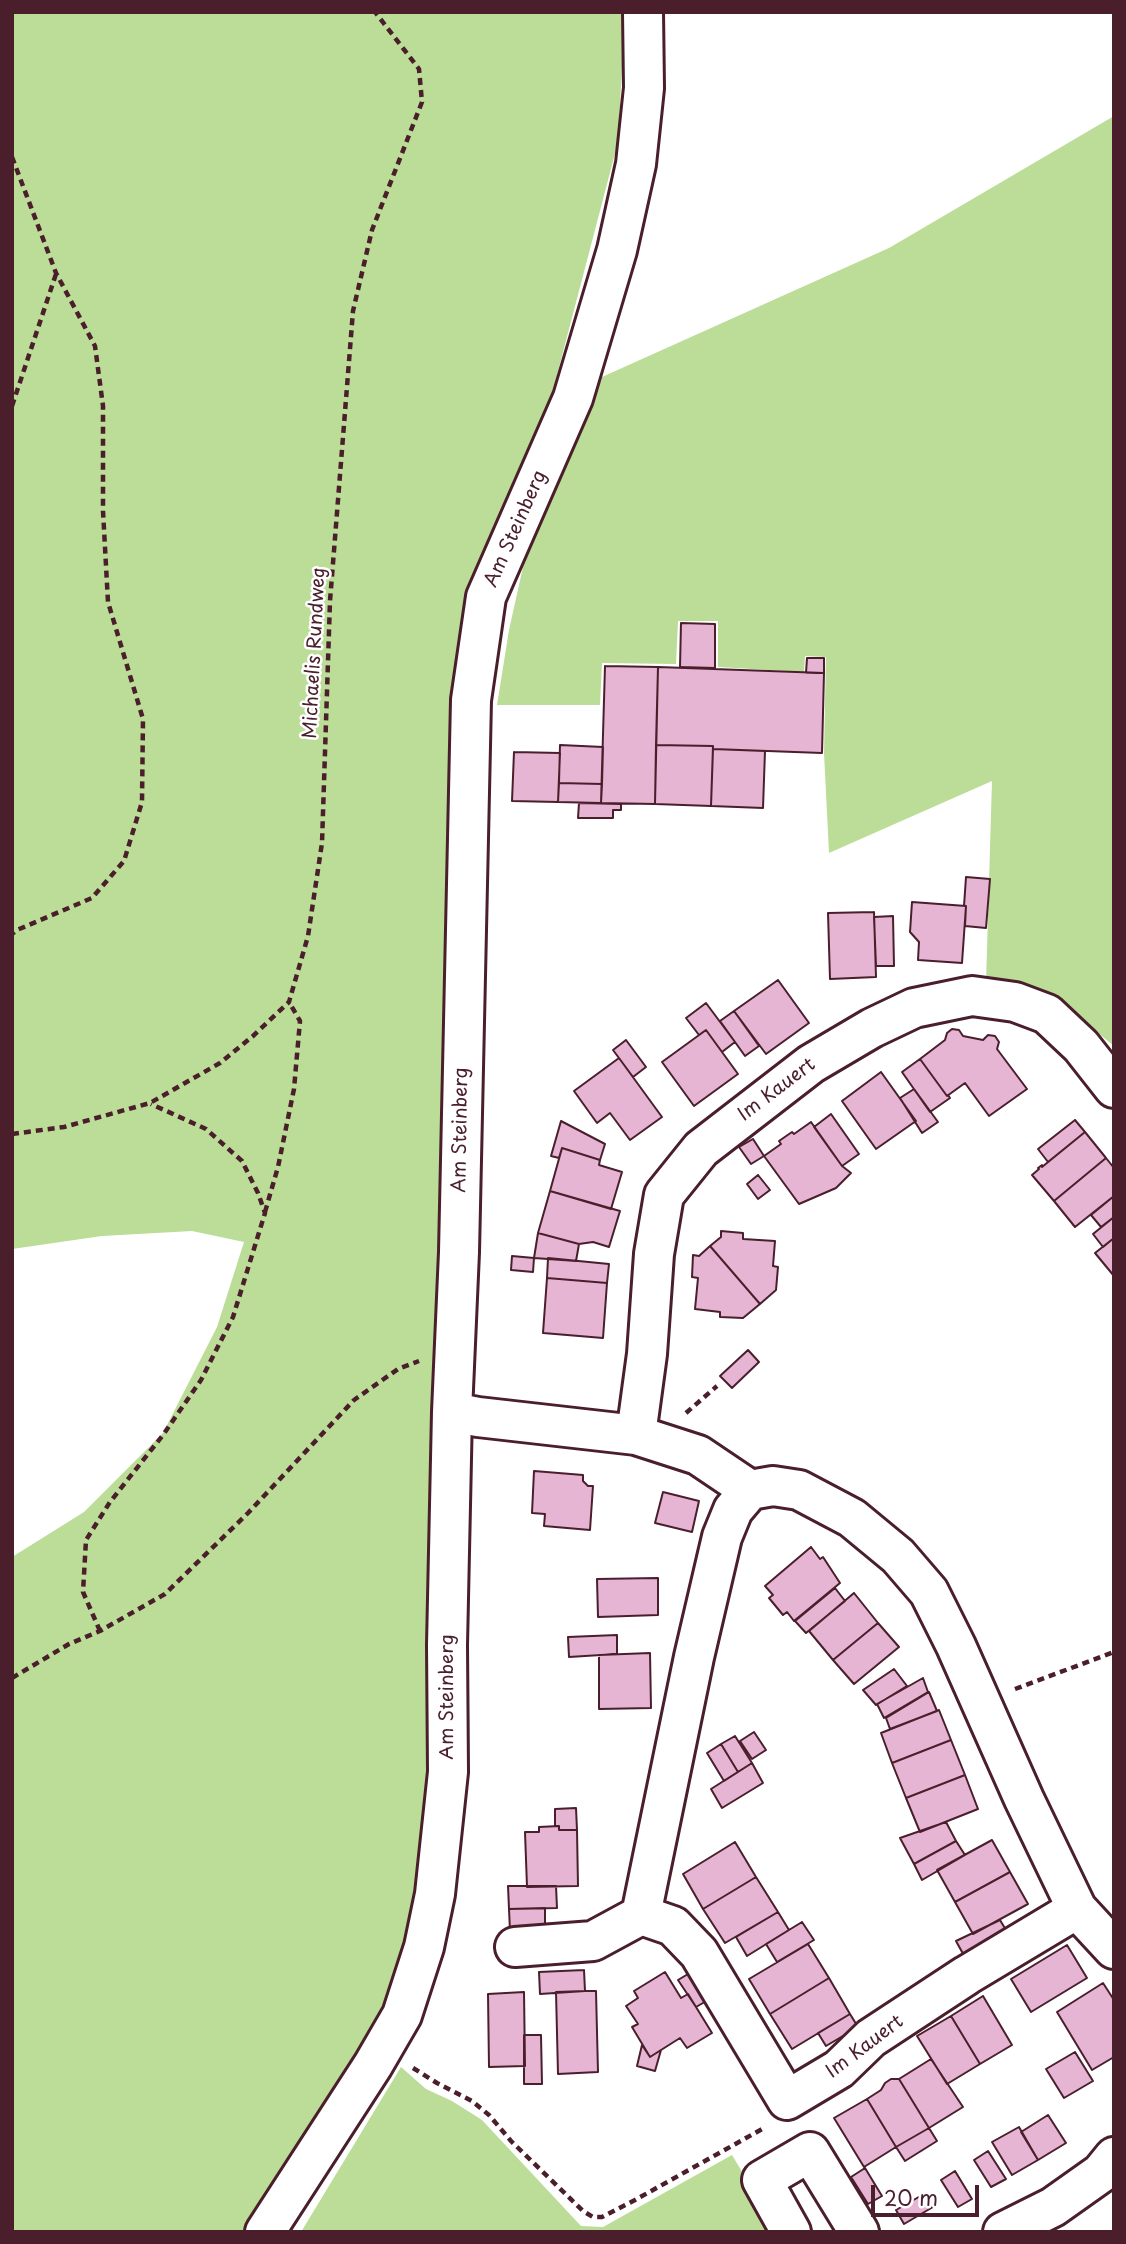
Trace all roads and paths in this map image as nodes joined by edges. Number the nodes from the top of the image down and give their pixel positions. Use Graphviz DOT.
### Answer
graph roads {
  1 [pos="643,12"];
  2 [pos="376,13"];
  3 [pos="12,157"];
  4 [pos="56,273"];
  5 [pos="12,406"];
  6 [pos="12,934"];
  7 [pos="289,1002"];
  8 [pos="1112,1083"];
  9 [pos="150,1103"];
  10 [pos="12,1134"];
  11 [pos="265,1213"];
  12 [pos="455,1346"];
  13 [pos="452,1412"];
  14 [pos="636,1435"];
  15 [pos="750,1490"];
  16 [pos="100,1631"];
  17 [pos="1114,1652"];
  18 [pos="12,1678"];
  19 [pos="981,1701"];
  20 [pos="1077,1909"];
  21 [pos="641,1915"];
  22 [pos="515,1947"];
  23 [pos="1113,1948"];
  24 [pos="427,2077"];
  25 [pos="787,2100"];
  26 [pos="1114,2157"];
  27 [pos="265,2232"];
  28 [pos="791,2232"];
  29 [pos="859,2232"];
  30 [pos="1003,2232"];
  1 -- 12 [label="street, Am Steinberg"];
  2 -- 7 [label="path, Michaelis Rundweg"];
  3 -- 4 [label="path"];
  4 -- 5 [label="path"];
  4 -- 6 [label="path"];
  7 -- 9 [label="path"];
  7 -- 11 [label="path"];
  8 -- 14 [label="street, Im Kauert"];
  9 -- 10 [label="path"];
  9 -- 11 [label="path"];
  11 -- 16 [label="path"];
  12 -- 13 [label="street, Am Steinberg"];
  12 -- 16 [label="path"];
  13 -- 14 [label="street"];
  13 -- 27 [label="street, Am Steinberg"];
  14 -- 15 [label="street"];
  15 -- 19 [label="street"];
  15 -- 21 [label="street"];
  16 -- 18 [label="path"];
  17 -- 19 [label="path"];
  19 -- 20 [label="street"];
  20 -- 23 [label="street"];
  20 -- 25 [label="street, Im Kauert"];
  21 -- 22 [label="street"];
  21 -- 25 [label="street"];
  24 -- 25 [label="path"];
  26 -- 30 [label="street"];
  28 -- 29 [label="street"];
}
